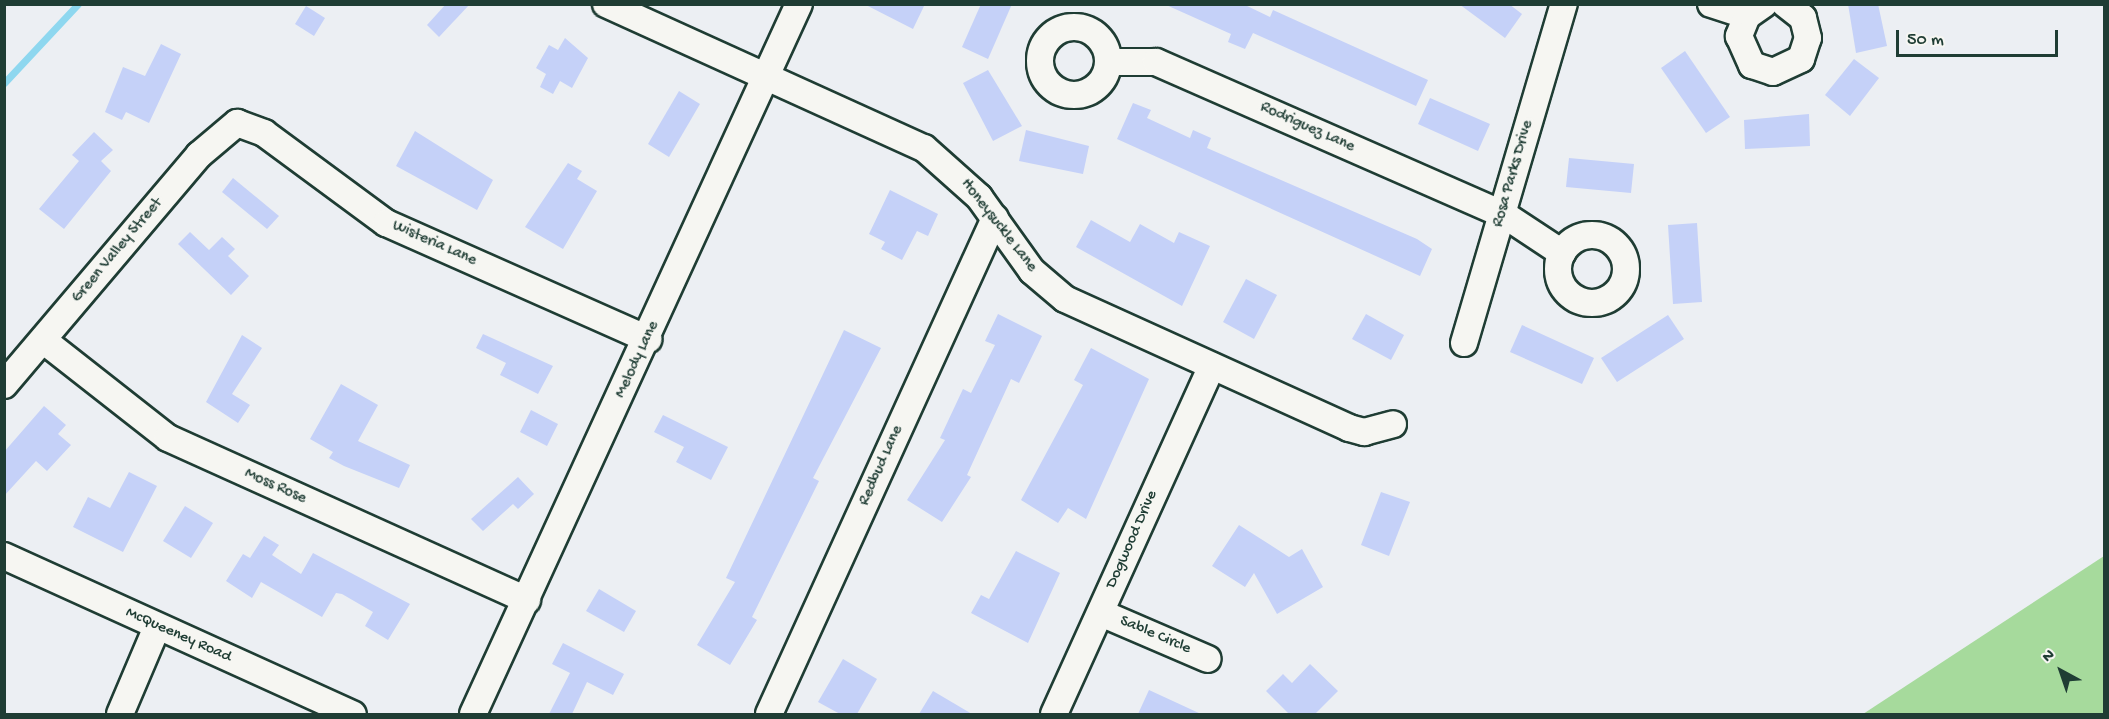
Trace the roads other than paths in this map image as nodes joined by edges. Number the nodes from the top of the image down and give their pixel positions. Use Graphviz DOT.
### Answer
graph roads {
  1 [pos="606,4"];
  2 [pos="799,4"];
  3 [pos="1564,4"];
  4 [pos="1711,4"];
  5 [pos="1785,4"];
  6 [pos="1755,10"];
  7 [pos="1109,62"];
  8 [pos="767,76"];
  9 [pos="237,123"];
  10 [pos="1503,214"];
  11 [pos="994,219"];
  12 [pos="1562,253"];
  13 [pos="648,339"];
  14 [pos="43,340"];
  15 [pos="1464,343"];
  16 [pos="1212,366"];
  17 [pos="4,385"];
  18 [pos="1393,424"];
  19 [pos="4,556"];
  20 [pos="527,600"];
  21 [pos="1101,612"];
  22 [pos="157,627"];
  23 [pos="1208,659"];
  24 [pos="120,714"];
  25 [pos="353,714"];
  26 [pos="473,714"];
  27 [pos="769,714"];
  28 [pos="1054,714"];
  1 -- 8 [label="street, Honeysuckle Lane"];
  2 -- 8 [label="street, Melody Lane"];
  3 -- 10 [label="street, Rosa Parks Drive"];
  4 -- 6 [label="street"];
  5 -- 6 [label="street"];
  7 -- 10 [label="street, Rodriguez Lane"];
  8 -- 11 [label="street, Honeysuckle Lane"];
  8 -- 13 [label="street, Melody Lane"];
  9 -- 13 [label="street, Wisteria Lane"];
  9 -- 14 [label="street, Green Valley Street"];
  10 -- 12 [label="street, Rodriguez Lane"];
  10 -- 15 [label="street, Rosa Parks Drive"];
  11 -- 16 [label="street, Honeysuckle Lane"];
  11 -- 27 [label="street, Redbud Lane"];
  13 -- 20 [label="street, Melody Lane"];
  14 -- 17 [label="street, Green Valley Street"];
  14 -- 20 [label="street, Moss Rose"];
  16 -- 18 [label="street, Honeysuckle Lane"];
  16 -- 21 [label="street, Dogwood Drive"];
  19 -- 22 [label="street, McQueeney Road"];
  20 -- 26 [label="street, Melody Lane"];
  21 -- 23 [label="street, Sable Circle"];
  21 -- 28 [label="street, Dogwood Drive"];
  22 -- 24 [label="street"];
  22 -- 25 [label="street, McQueeney Road"];
}
